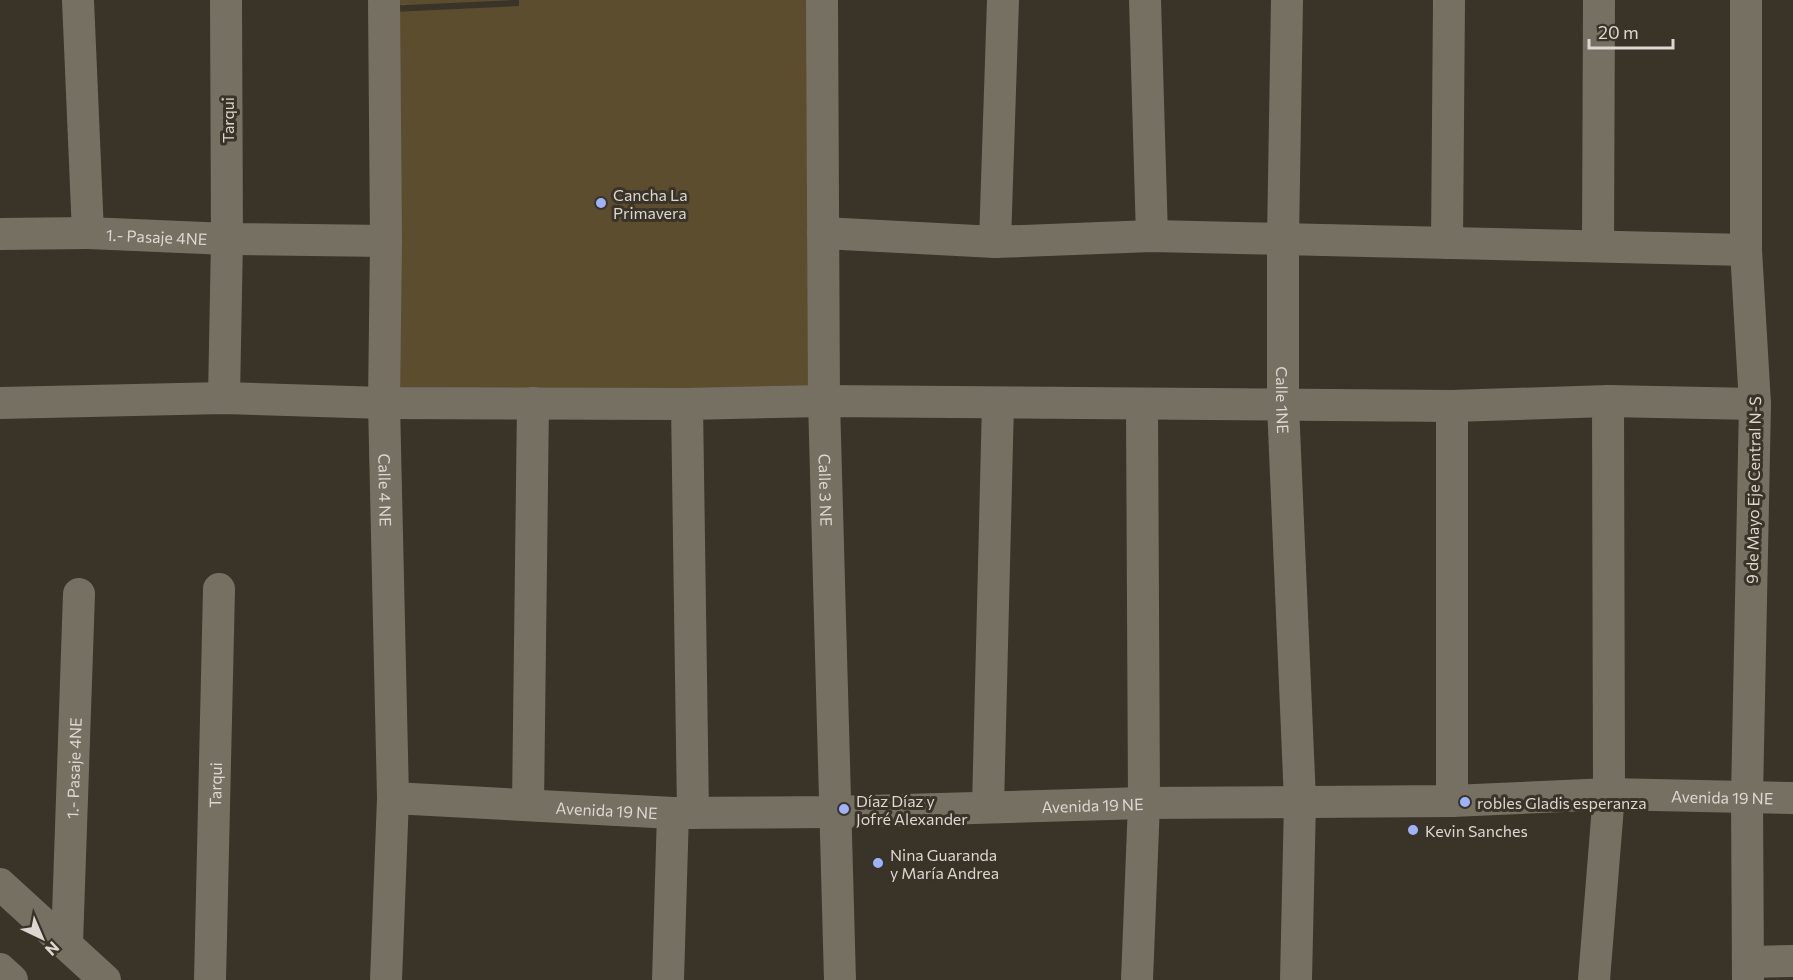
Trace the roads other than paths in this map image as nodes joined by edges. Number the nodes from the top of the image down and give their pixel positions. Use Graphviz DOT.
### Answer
graph roads {
  1 [pos="78,0"];
  2 [pos="226,0"];
  3 [pos="384,0"];
  4 [pos="822,0"];
  5 [pos="1003,0"];
  6 [pos="1145,0"];
  7 [pos="1287,0"];
  8 [pos="1449,0"];
  9 [pos="1599,0"];
  10 [pos="1746,0"];
  11 [pos="88,233"];
  12 [pos="823,233"];
  13 [pos="0,234"];
  14 [pos="1152,237"];
  15 [pos="227,239"];
  16 [pos="1283,239"];
  17 [pos="386,241"];
  18 [pos="995,242"];
  19 [pos="1447,243"];
  20 [pos="1598,246"];
  21 [pos="1746,250"];
  22 [pos="224,398"];
  23 [pos="824,401"];
  24 [pos="1608,401"];
  25 [pos="0,403"];
  26 [pos="384,403"];
  27 [pos="998,403"];
  28 [pos="533,404"];
  29 [pos="687,404"];
  30 [pos="1142,404"];
  31 [pos="1755,404"];
  32 [pos="1283,405"];
  33 [pos="1452,406"];
  34 [pos="219,589"];
  35 [pos="80,594"];
  36 [pos="1609,794"];
  37 [pos="1748,796"];
  38 [pos="393,798"];
  39 [pos="1793,798"];
  40 [pos="1300,801"];
  41 [pos="1452,801"];
  42 [pos="1144,803"];
  43 [pos="528,805"];
  44 [pos="988,807"];
  45 [pos="834,812"];
  46 [pos="683,813"];
  47 [pos="0,884"];
  48 [pos="67,944"];
  49 [pos="1793,961"];
  50 [pos="0,969"];
  51 [pos="1748,971"];
  52 [pos="12,980"];
  53 [pos="105,980"];
  54 [pos="210,980"];
  55 [pos="386,980"];
  56 [pos="668,980"];
  57 [pos="840,980"];
  58 [pos="1137,980"];
  59 [pos="1296,980"];
  60 [pos="1594,980"];
  1 -- 11 [label="street, 1.- Pasaje 4NE"];
  2 -- 15 [label="street, Tarqui"];
  3 -- 17 [label="street, Calle 4 NE"];
  4 -- 12 [label="street, Calle 3 NE"];
  5 -- 18 [label="street"];
  6 -- 14 [label="street"];
  7 -- 16 [label="street, Calle 1NE"];
  8 -- 19 [label="street"];
  9 -- 20 [label="street"];
  10 -- 21 [label="street, 9 de Mayo Eje Central N-S"];
  11 -- 13 [label="street"];
  11 -- 15 [label="street, 1.- Pasaje 4NE"];
  12 -- 18 [label="street"];
  12 -- 23 [label="street, Calle 3 NE"];
  14 -- 16 [label="street"];
  14 -- 18 [label="street"];
  15 -- 17 [label="street, 1.- Pasaje 4NE"];
  15 -- 22 [label="street, Tarqui"];
  16 -- 19 [label="street"];
  16 -- 32 [label="street, Calle 1NE"];
  17 -- 26 [label="street, Calle 4 NE"];
  19 -- 20 [label="street"];
  20 -- 21 [label="street"];
  21 -- 31 [label="street, 9 de Mayo Eje Central N-S"];
  22 -- 25 [label="street"];
  22 -- 26 [label="street"];
  23 -- 27 [label="street"];
  23 -- 29 [label="street"];
  23 -- 45 [label="street, Calle 3 NE"];
  24 -- 31 [label="street"];
  24 -- 33 [label="street"];
  24 -- 36 [label="street"];
  26 -- 28 [label="street"];
  26 -- 38 [label="street, Calle 4 NE"];
  27 -- 30 [label="street"];
  27 -- 44 [label="street"];
  28 -- 29 [label="street"];
  28 -- 43 [label="street"];
  29 -- 46 [label="street"];
  30 -- 32 [label="street"];
  30 -- 42 [label="street"];
  31 -- 37 [label="street, 9 de Mayo Eje Central N-S"];
  32 -- 33 [label="street"];
  32 -- 40 [label="street, Calle 1NE"];
  33 -- 41 [label="street"];
  34 -- 54 [label="street, Tarqui"];
  35 -- 48 [label="street, 1.- Pasaje 4NE"];
  36 -- 37 [label="street, Avenida 19 NE"];
  36 -- 41 [label="street, Avenida 19 NE"];
  36 -- 60 [label="street"];
  37 -- 39 [label="street, Avenida 19 NE"];
  37 -- 51 [label="street, 9 de Mayo Eje Central N-S"];
  38 -- 43 [label="street, Avenida 19 NE"];
  38 -- 55 [label="street, Calle 4 NE"];
  40 -- 41 [label="street, Avenida 19 NE"];
  40 -- 42 [label="street, Avenida 19 NE"];
  40 -- 59 [label="street, Calle 1NE"];
  42 -- 44 [label="street, Avenida 19 NE"];
  42 -- 58 [label="street"];
  43 -- 46 [label="street, Avenida 19 NE"];
  44 -- 45 [label="street, Avenida 19 NE"];
  45 -- 46 [label="street, Avenida 19 NE"];
  45 -- 57 [label="street, Calle 3 NE"];
  46 -- 56 [label="street"];
  47 -- 48 [label="street"];
  48 -- 53 [label="street"];
  49 -- 51 [label="street"];
  50 -- 52 [label="street"];
}
